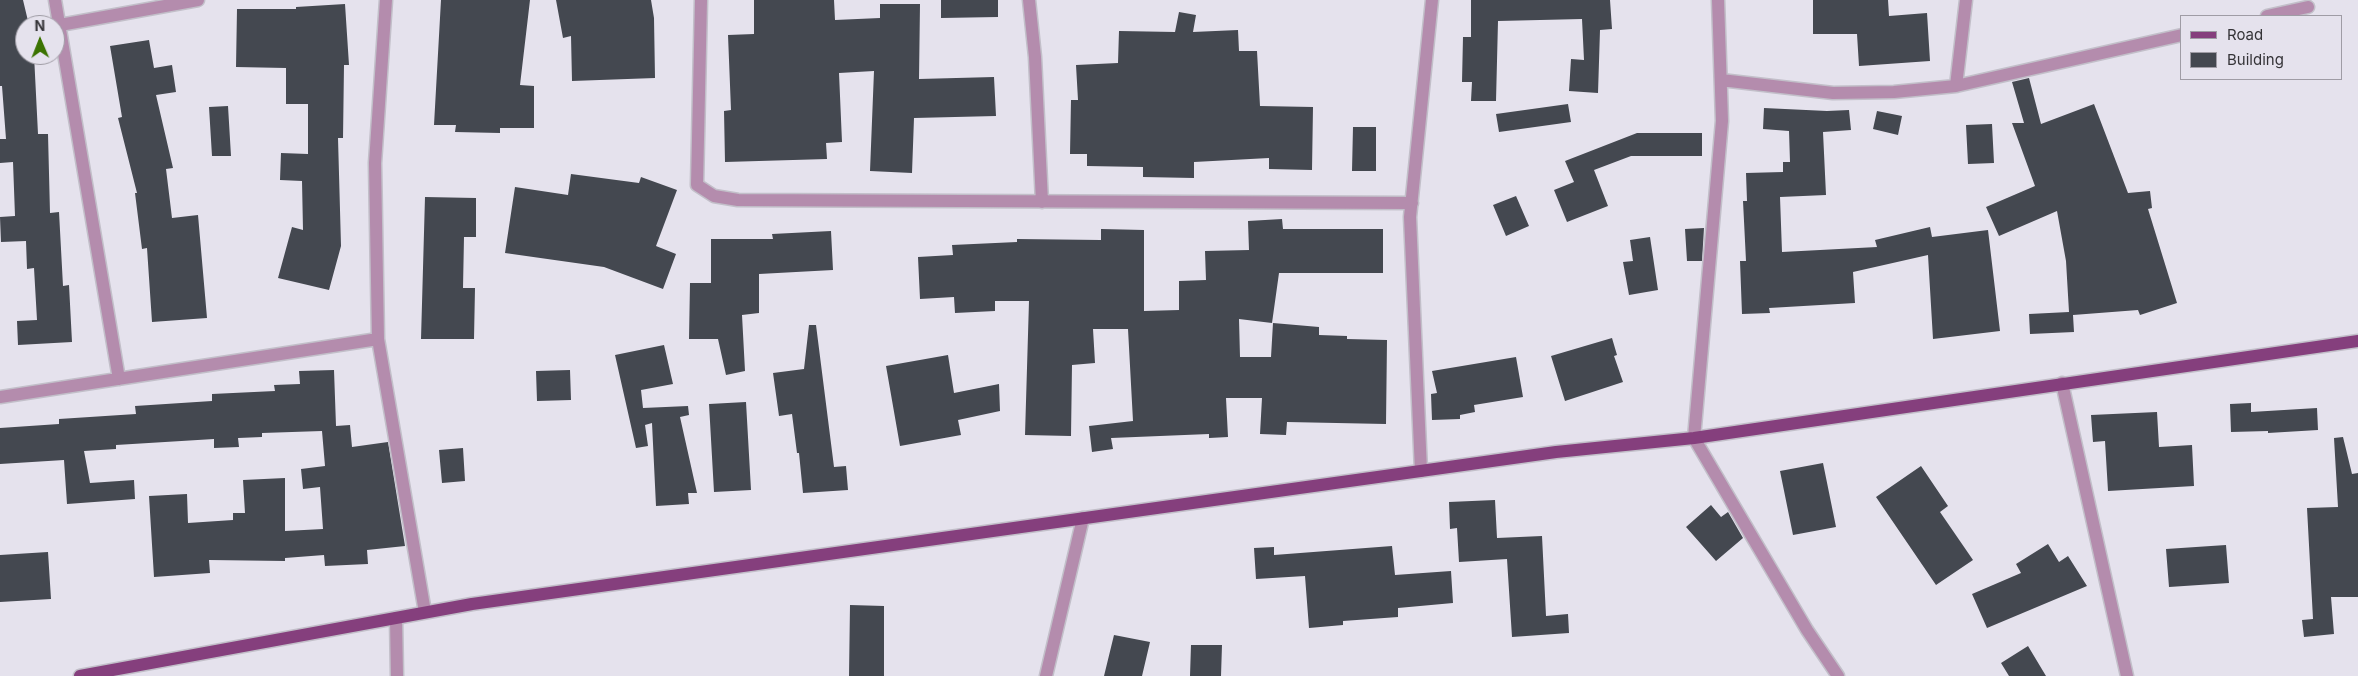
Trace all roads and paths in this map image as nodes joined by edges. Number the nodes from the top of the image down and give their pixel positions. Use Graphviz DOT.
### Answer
graph roads {
  1 [pos="55,0"];
  2 [pos="198,0"];
  3 [pos="386,0"];
  4 [pos="701,0"];
  5 [pos="1029,0"];
  6 [pos="1432,0"];
  7 [pos="1718,0"];
  8 [pos="1966,0"];
  9 [pos="2308,7"];
  10 [pos="58,15"];
  11 [pos="2272,15"];
  12 [pos="65,24"];
  13 [pos="2180,35"];
  14 [pos="65,55"];
  15 [pos="1721,80"];
  16 [pos="1956,86"];
  17 [pos="1042,202"];
  18 [pos="1412,203"];
  19 [pos="378,339"];
  20 [pos="2358,341"];
  21 [pos="119,379"];
  22 [pos="2062,383"];
  23 [pos="0,397"];
  24 [pos="1694,438"];
  25 [pos="1421,471"];
  26 [pos="1083,518"];
  27 [pos="425,612"];
  28 [pos="396,618"];
  29 [pos="80,676"];
  30 [pos="397,676"];
  31 [pos="1046,676"];
  32 [pos="1838,676"];
  33 [pos="2127,676"];
  1 -- 10 [label="street"];
  2 -- 12 [label="street"];
  3 -- 19 [label="street"];
  4 -- 17 [label="street"];
  5 -- 17 [label="street"];
  6 -- 18 [label="street"];
  7 -- 15 [label="street"];
  8 -- 16 [label="street"];
  9 -- 11 [label="street"];
  13 -- 16 [label="street"];
  14 -- 21 [label="street"];
  15 -- 16 [label="street"];
  15 -- 24 [label="street"];
  17 -- 18 [label="street"];
  18 -- 25 [label="street"];
  19 -- 21 [label="street"];
  19 -- 27 [label="street"];
  20 -- 22 [label="main road"];
  21 -- 23 [label="street"];
  22 -- 24 [label="main road"];
  22 -- 33 [label="street"];
  24 -- 25 [label="main road"];
  24 -- 32 [label="street"];
  25 -- 26 [label="main road"];
  26 -- 27 [label="main road"];
  26 -- 31 [label="street"];
  27 -- 28 [label="main road"];
  28 -- 29 [label="main road"];
  28 -- 30 [label="street"];
}
